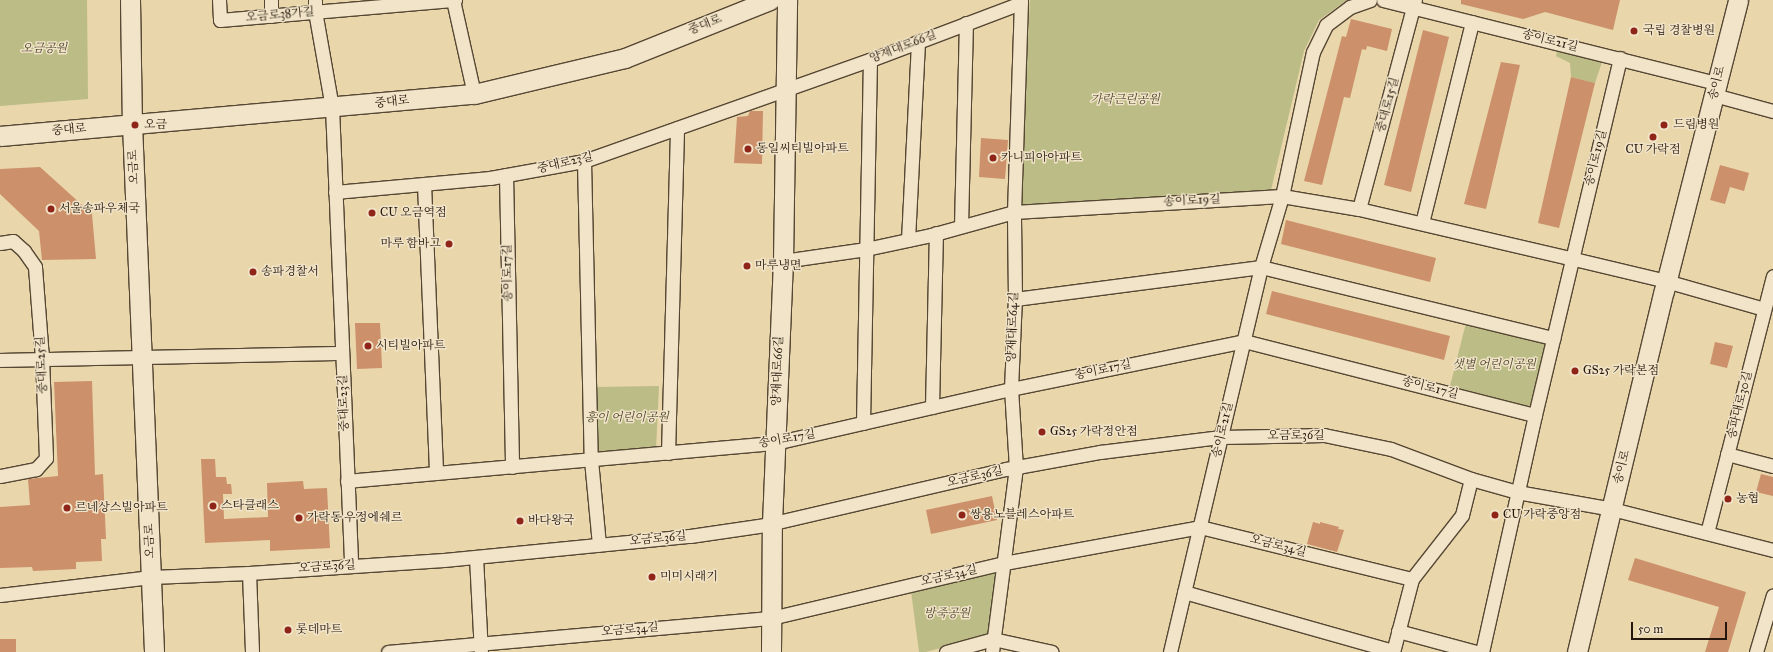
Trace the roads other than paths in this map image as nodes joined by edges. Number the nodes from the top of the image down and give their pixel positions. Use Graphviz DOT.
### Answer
graph roads {
  1 [pos="130,0"];
  2 [pos="219,0"];
  3 [pos="271,0"];
  4 [pos="454,0"];
  5 [pos="770,0"];
  6 [pos="786,0"];
  7 [pos="1370,0"];
  8 [pos="1383,0"];
  9 [pos="1738,0"];
  10 [pos="1021,2"];
  11 [pos="360,4"];
  12 [pos="1414,4"];
  13 [pos="315,6"];
  14 [pos="271,16"];
  15 [pos="1472,22"];
  16 [pos="966,24"];
  17 [pos="918,41"];
  18 [pos="1620,58"];
  19 [pos="870,60"];
  20 [pos="785,89"];
  21 [pos="1716,89"];
  22 [pos="474,94"];
  23 [pos="332,107"];
  24 [pos="1773,111"];
  25 [pos="132,124"];
  26 [pos="677,128"];
  27 [pos="0,136"];
  28 [pos="584,160"];
  29 [pos="506,175"];
  30 [pos="424,184"];
  31 [pos="335,192"];
  32 [pos="1282,196"];
  33 [pos="1359,209"];
  34 [pos="1014,212"];
  35 [pos="1422,223"];
  36 [pos="962,226"];
  37 [pos="936,233"];
  38 [pos="908,240"];
  39 [pos="0,243"];
  40 [pos="866,249"];
  41 [pos="1572,258"];
  42 [pos="783,261"];
  43 [pos="1261,267"];
  44 [pos="1773,276"];
  45 [pos="1666,281"];
  46 [pos="1015,299"];
  47 [pos="1764,309"];
  48 [pos="1553,338"];
  49 [pos="1244,341"];
  50 [pos="342,353"];
  51 [pos="42,358"];
  52 [pos="142,358"];
  53 [pos="0,360"];
  54 [pos="1011,389"];
  55 [pos="932,407"];
  56 [pos="1535,415"];
  57 [pos="863,423"];
  58 [pos="1221,437"];
  59 [pos="775,443"];
  60 [pos="668,453"];
  61 [pos="1727,454"];
  62 [pos="591,460"];
  63 [pos="512,466"];
  64 [pos="1773,466"];
  65 [pos="1016,468"];
  66 [pos="436,473"];
  67 [pos="0,476"];
  68 [pos="1471,479"];
  69 [pos="347,481"];
  70 [pos="1517,492"];
  71 [pos="1612,509"];
  72 [pos="772,523"];
  73 [pos="1200,527"];
  74 [pos="1707,533"];
  75 [pos="599,545"];
  76 [pos="1773,550"];
  77 [pos="476,557"];
  78 [pos="1004,563"];
  79 [pos="351,565"];
  80 [pos="249,573"];
  81 [pos="151,577"];
  82 [pos="1412,578"];
  83 [pos="1184,592"];
  84 [pos="0,595"];
  85 [pos="1773,595"];
  86 [pos="771,618"];
  87 [pos="1398,631"];
  88 [pos="992,646"];
  89 [pos="481,648"];
  90 [pos="1393,651"];
  91 [pos="154,652"];
  92 [pos="252,652"];
  93 [pos="397,652"];
  94 [pos="771,652"];
  95 [pos="946,652"];
  96 [pos="1052,652"];
  97 [pos="1170,652"];
  98 [pos="1476,652"];
  99 [pos="1482,652"];
  100 [pos="1577,652"];
  101 [pos="1756,652"];
  1 -- 25 [label="main road, 오금로"];
  2 -- 14 [label="street, 오금로38가길"];
  3 -- 14 [label="street"];
  4 -- 11 [label="street, 오금로38가길"];
  4 -- 22 [label="street"];
  5 -- 22 [label="main road, 중대로"];
  6 -- 20 [label="main road, 양재대로66길"];
  7 -- 32 [label="street, 송이로21길"];
  8 -- 12 [label="street, 송이로21길"];
  9 -- 21 [label="main road, 송이로"];
  10 -- 16 [label="street, 양재대로66길"];
  10 -- 34 [label="street, 양재대로64길"];
  11 -- 13 [label="street, 오금로38가길"];
  12 -- 15 [label="street, 송이로21길"];
  12 -- 33 [label="street, 중대로15길"];
  13 -- 14 [label="street, 오금로38가길"];
  13 -- 23 [label="street, 중대로23길"];
  15 -- 18 [label="street, 송이로21길"];
  15 -- 35 [label="street"];
  16 -- 17 [label="street, 양재대로66길"];
  16 -- 36 [label="street"];
  17 -- 19 [label="street, 양재대로66길"];
  17 -- 38 [label="street"];
  18 -- 21 [label="street, 송이로21길"];
  18 -- 41 [label="street, 송이로19길"];
  19 -- 20 [label="street, 양재대로66길"];
  19 -- 40 [label="street"];
  20 -- 26 [label="street, 중대로23길"];
  20 -- 42 [label="main road, 양재대로66길"];
  21 -- 24 [label="street"];
  21 -- 45 [label="main road, 송이로"];
  22 -- 23 [label="main road, 중대로"];
  23 -- 25 [label="main road, 중대로"];
  23 -- 31 [label="street, 중대로23길"];
  25 -- 27 [label="main road, 중대로"];
  25 -- 52 [label="main road, 오금로"];
  26 -- 28 [label="street, 중대로23길"];
  26 -- 60 [label="street"];
  28 -- 29 [label="street, 중대로23길"];
  28 -- 62 [label="street"];
  29 -- 30 [label="street, 중대로23길"];
  29 -- 63 [label="street, 송이로17길"];
  30 -- 31 [label="street, 중대로23길"];
  30 -- 66 [label="street"];
  31 -- 50 [label="street, 중대로23길"];
  32 -- 33 [label="street, 송이로19길"];
  32 -- 34 [label="street, 송이로19길"];
  32 -- 43 [label="street, 송이로21길"];
  33 -- 35 [label="street, 송이로19길"];
  34 -- 36 [label="street, 송이로19길"];
  34 -- 46 [label="street, 양재대로64길"];
  35 -- 41 [label="street, 송이로19길"];
  36 -- 37 [label="street, 송이로19길"];
  37 -- 38 [label="street, 송이로19길"];
  37 -- 55 [label="street"];
  38 -- 40 [label="street, 송이로19길"];
  39 -- 51 [label="street, 중대로25길"];
  40 -- 42 [label="street, 송이로19길"];
  40 -- 57 [label="street"];
  41 -- 45 [label="street, 송이로19길"];
  41 -- 48 [label="street"];
  42 -- 59 [label="main road, 양재대로66길"];
  43 -- 46 [label="street"];
  43 -- 48 [label="street"];
  43 -- 49 [label="street, 송이로21길"];
  44 -- 47 [label="street, 송파대로30길"];
  45 -- 47 [label="street"];
  45 -- 71 [label="main road, 송이로"];
  46 -- 54 [label="street, 양재대로64길"];
  47 -- 61 [label="street, 송파대로30길"];
  48 -- 56 [label="street"];
  49 -- 54 [label="street, 송이로17길"];
  49 -- 56 [label="street, 송이로17길"];
  49 -- 58 [label="street, 송이로21길"];
  50 -- 52 [label="street"];
  50 -- 69 [label="street, 중대로23길"];
  51 -- 52 [label="street"];
  51 -- 53 [label="street"];
  51 -- 67 [label="street, 중대로25길"];
  52 -- 81 [label="main road, 오금로"];
  54 -- 55 [label="street, 송이로17길"];
  54 -- 65 [label="street, 양재대로64길"];
  55 -- 57 [label="street, 송이로17길"];
  56 -- 70 [label="street"];
  57 -- 59 [label="street, 송이로17길"];
  58 -- 65 [label="street, 오금로36길"];
  58 -- 68 [label="street, 오금로36길"];
  58 -- 73 [label="street, 송이로21길"];
  59 -- 60 [label="street, 송이로17길"];
  59 -- 72 [label="main road, 양재대로66길"];
  60 -- 62 [label="street, 송이로17길"];
  61 -- 64 [label="street"];
  61 -- 74 [label="street, 송파대로30길"];
  62 -- 63 [label="street, 송이로17길"];
  62 -- 75 [label="street"];
  63 -- 66 [label="street, 송이로17길"];
  65 -- 72 [label="street, 오금로36길"];
  65 -- 78 [label="street, 양재대로64길"];
  66 -- 69 [label="street, 송이로17길"];
  68 -- 70 [label="street, 오금로36길"];
  68 -- 82 [label="street"];
  69 -- 79 [label="street, 중대로23길"];
  70 -- 71 [label="street, 오금로36길"];
  70 -- 99 [label="street"];
  71 -- 74 [label="street, 오금로36길"];
  71 -- 100 [label="main road, 송이로"];
  72 -- 75 [label="street, 오금로36길"];
  72 -- 86 [label="main road, 양재대로66길"];
  73 -- 78 [label="street, 오금로34길"];
  73 -- 82 [label="street, 오금로34길"];
  73 -- 83 [label="street, 송이로21길"];
  74 -- 76 [label="street, 오금로36길"];
  75 -- 77 [label="street, 오금로36길"];
  77 -- 79 [label="street, 오금로36길"];
  77 -- 89 [label="street"];
  78 -- 86 [label="street, 오금로34길"];
  78 -- 88 [label="street, 양재대로64길"];
  79 -- 80 [label="street, 오금로36길"];
  80 -- 81 [label="street, 오금로36길"];
  80 -- 92 [label="street"];
  81 -- 84 [label="street, 오금로36길"];
  81 -- 91 [label="main road, 오금로"];
  82 -- 87 [label="street"];
  83 -- 90 [label="street"];
  83 -- 97 [label="street, 송이로21길"];
  85 -- 101 [label="street"];
  86 -- 89 [label="street, 오금로34길"];
  86 -- 94 [label="main road, 양재대로66길"];
  87 -- 90 [label="street"];
  87 -- 98 [label="street"];
  88 -- 95 [label="street"];
  88 -- 96 [label="street"];
  89 -- 93 [label="street, 오금로34길"];
}
